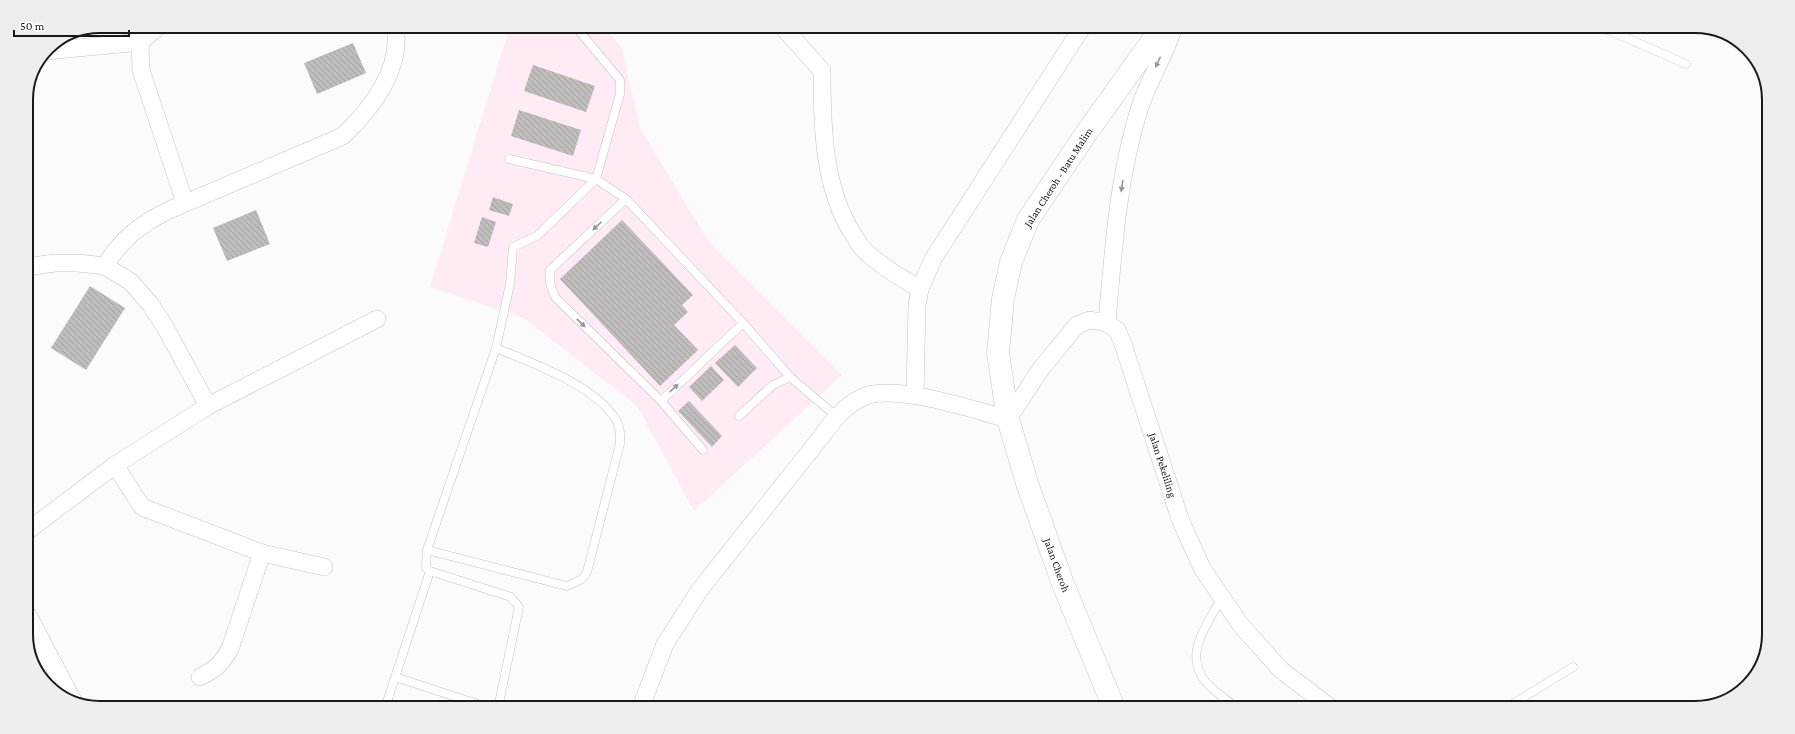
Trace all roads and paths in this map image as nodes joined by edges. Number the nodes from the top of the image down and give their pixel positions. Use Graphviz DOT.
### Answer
graph roads {
  1 [pos="151,33"];
  2 [pos="395,33"];
  3 [pos="581,33"];
  4 [pos="788,33"];
  5 [pos="1079,33"];
  6 [pos="1158,33"];
  7 [pos="1171,33"];
  8 [pos="1615,33"];
  9 [pos="140,42"];
  10 [pos="56,50"];
  11 [pos="1686,64"];
  12 [pos="509,159"];
  13 [pos="596,179"];
  14 [pos="626,199"];
  15 [pos="185,203"];
  16 [pos="33,266"];
  17 [pos="105,266"];
  18 [pos="920,289"];
  19 [pos="377,319"];
  20 [pos="743,323"];
  21 [pos="1107,323"];
  22 [pos="496,348"];
  23 [pos="790,377"];
  24 [pos="915,394"];
  25 [pos="661,401"];
  26 [pos="208,406"];
  27 [pos="739,416"];
  28 [pos="836,416"];
  29 [pos="1008,419"];
  30 [pos="703,450"];
  31 [pos="115,465"];
  32 [pos="33,527"];
  33 [pos="427,550"];
  34 [pos="262,553"];
  35 [pos="324,567"];
  36 [pos="430,571"];
  37 [pos="1222,597"];
  38 [pos="33,629"];
  39 [pos="1573,667"];
  40 [pos="200,677"];
  41 [pos="395,677"];
  42 [pos="66,692"];
  43 [pos="387,701"];
  44 [pos="469,701"];
  45 [pos="499,701"];
  46 [pos="644,701"];
  47 [pos="1111,701"];
  48 [pos="1229,701"];
  49 [pos="1322,701"];
  50 [pos="1517,701"];
  1 -- 9 [label="street"];
  2 -- 15 [label="street"];
  3 -- 13 [label="lane"];
  4 -- 18 [label="street"];
  5 -- 18 [label="street"];
  6 -- 29 [label="main road, Jalan Cheroh - Batu Malim"];
  7 -- 21 [label="street, one-way"];
  8 -- 11 [label="lane"];
  9 -- 10 [label="street"];
  9 -- 15 [label="street"];
  12 -- 13 [label="lane"];
  13 -- 14 [label="lane"];
  13 -- 22 [label="lane"];
  14 -- 20 [label="lane"];
  14 -- 25 [label="lane, one-way"];
  15 -- 17 [label="street"];
  16 -- 17 [label="street"];
  17 -- 26 [label="street"];
  18 -- 24 [label="street"];
  19 -- 26 [label="street"];
  20 -- 23 [label="lane"];
  25 -- 20 [label="lane, one-way"];
  21 -- 29 [label="street"];
  21 -- 37 [label="street, Jalan Pekeliling"];
  22 -- 33 [label="lane"];
  22 -- 33 [label="lane"];
  23 -- 27 [label="lane"];
  23 -- 28 [label="lane"];
  24 -- 28 [label="street"];
  24 -- 29 [label="street"];
  25 -- 30 [label="lane"];
  26 -- 31 [label="street"];
  28 -- 46 [label="street"];
  29 -- 47 [label="main road, Jalan Cheroh"];
  31 -- 32 [label="street"];
  31 -- 34 [label="street"];
  33 -- 36 [label="lane"];
  34 -- 35 [label="street"];
  34 -- 40 [label="street"];
  36 -- 41 [label="lane"];
  36 -- 45 [label="lane"];
  37 -- 48 [label="lane"];
  37 -- 49 [label="street, Jalan Pekeliling"];
  38 -- 42 [label="street"];
  39 -- 50 [label="lane"];
  41 -- 43 [label="lane"];
  41 -- 44 [label="lane"];
}
